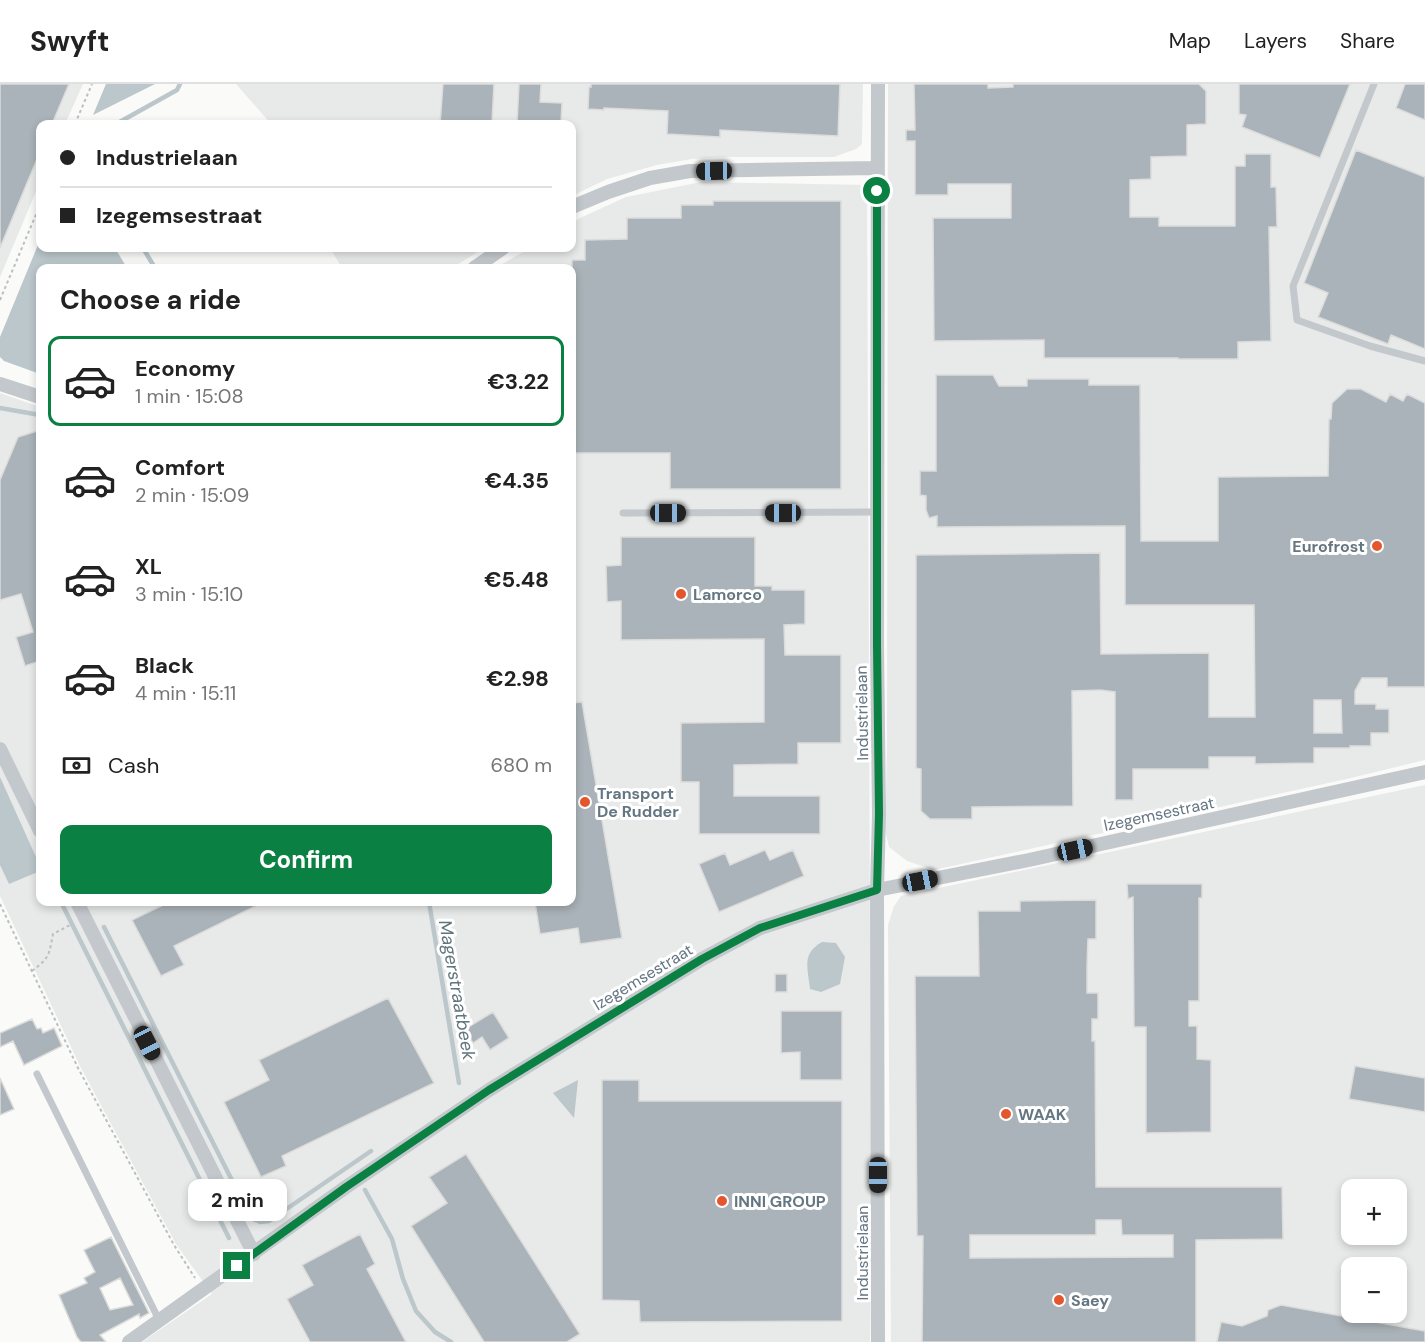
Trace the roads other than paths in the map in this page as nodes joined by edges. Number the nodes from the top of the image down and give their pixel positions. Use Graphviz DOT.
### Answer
graph roads {
  1 [pos="878,84"];
  2 [pos="1374,84"];
  3 [pos="877,168"];
  4 [pos="576,205"];
  5 [pos="497,252"];
  6 [pos="480,264"];
  7 [pos="1425,361"];
  8 [pos="0,384"];
  9 [pos="36,396"];
  10 [pos="877,512"];
  11 [pos="623,513"];
  12 [pos="0,748"];
  13 [pos="1425,772"];
  14 [pos="36,823"];
  15 [pos="877,890"];
  16 [pos="79,906"];
  17 [pos="37,1074"];
  18 [pos="254,1254"];
  19 [pos="159,1320"];
  20 [pos="129,1342"];
  21 [pos="878,1342"];
  1 -- 3 [label="street, Industrielaan"];
  2 -- 7 [label="lane"];
  3 -- 4 [label="street"];
  3 -- 10 [label="street, Industrielaan"];
  5 -- 6 [label="street"];
  8 -- 9 [label="street"];
  10 -- 11 [label="lane"];
  10 -- 15 [label="street, Industrielaan"];
  12 -- 14 [label="street"];
  13 -- 15 [label="street, Izegemsestraat"];
  15 -- 18 [label="street, Izegemsestraat"];
  15 -- 21 [label="street, Industrielaan"];
  16 -- 18 [label="street"];
  17 -- 19 [label="lane"];
  18 -- 19 [label="street, Izegemsestraat"];
  19 -- 20 [label="street, Izegemsestraat"];
}
